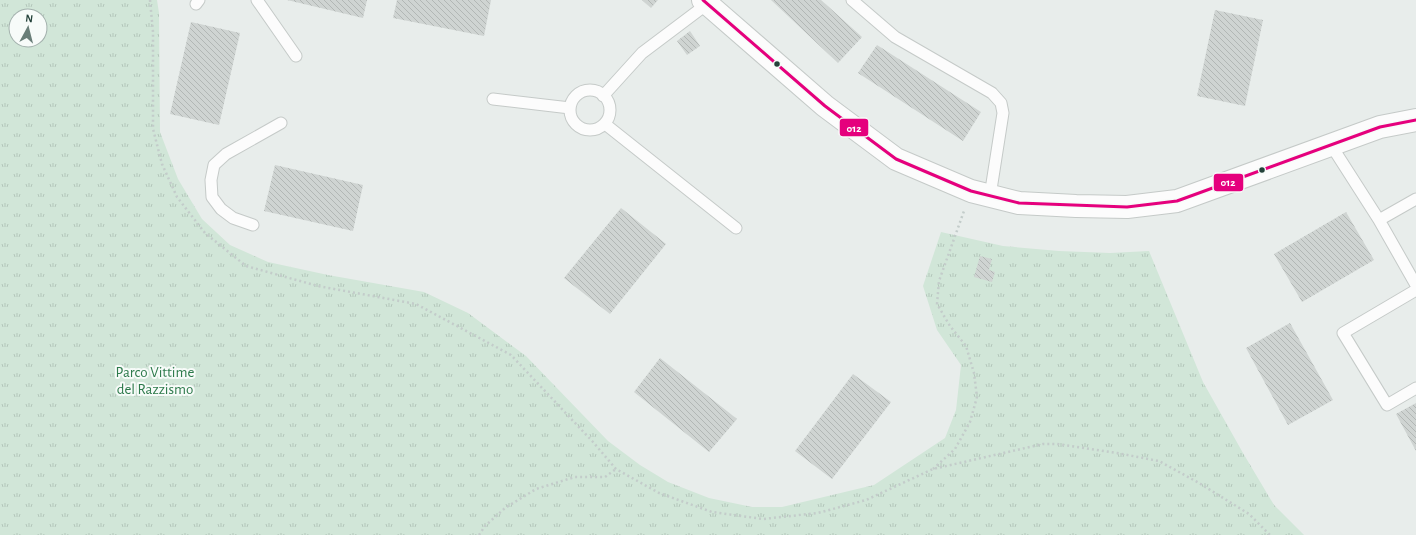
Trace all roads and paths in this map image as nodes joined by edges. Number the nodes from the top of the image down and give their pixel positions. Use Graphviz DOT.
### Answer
graph roads {
  1 [pos="150,0"];
  2 [pos="257,0"];
  3 [pos="852,0"];
  4 [pos="705,2"];
  5 [pos="296,56"];
  6 [pos="603,96"];
  7 [pos="493,99"];
  8 [pos="570,108"];
  9 [pos="1416,120"];
  10 [pos="281,123"];
  11 [pos="605,124"];
  12 [pos="1331,145"];
  13 [pos="981,193"];
  14 [pos="1416,199"];
  15 [pos="1379,220"];
  16 [pos="253,225"];
  17 [pos="736,228"];
  18 [pos="1416,285"];
  19 [pos="1416,290"];
  20 [pos="1416,388"];
  21 [pos="616,469"];
  22 [pos="933,469"];
  23 [pos="479,535"];
  24 [pos="1270,535"];
  1 -- 21 [label="path"];
  2 -- 5 [label="lane"];
  3 -- 13 [label="lane"];
  4 -- 6 [label="lane"];
  4 -- 13 [label="street"];
  6 -- 8 [label="lane"];
  6 -- 11 [label="lane"];
  7 -- 8 [label="lane"];
  8 -- 11 [label="lane"];
  9 -- 12 [label="street"];
  10 -- 16 [label="lane"];
  11 -- 17 [label="lane"];
  12 -- 13 [label="street"];
  12 -- 15 [label="lane"];
  13 -- 22 [label="path"];
  14 -- 15 [label="lane"];
  15 -- 18 [label="lane"];
  19 -- 20 [label="lane"];
  21 -- 22 [label="path"];
  21 -- 23 [label="path"];
  22 -- 24 [label="path"];
}
